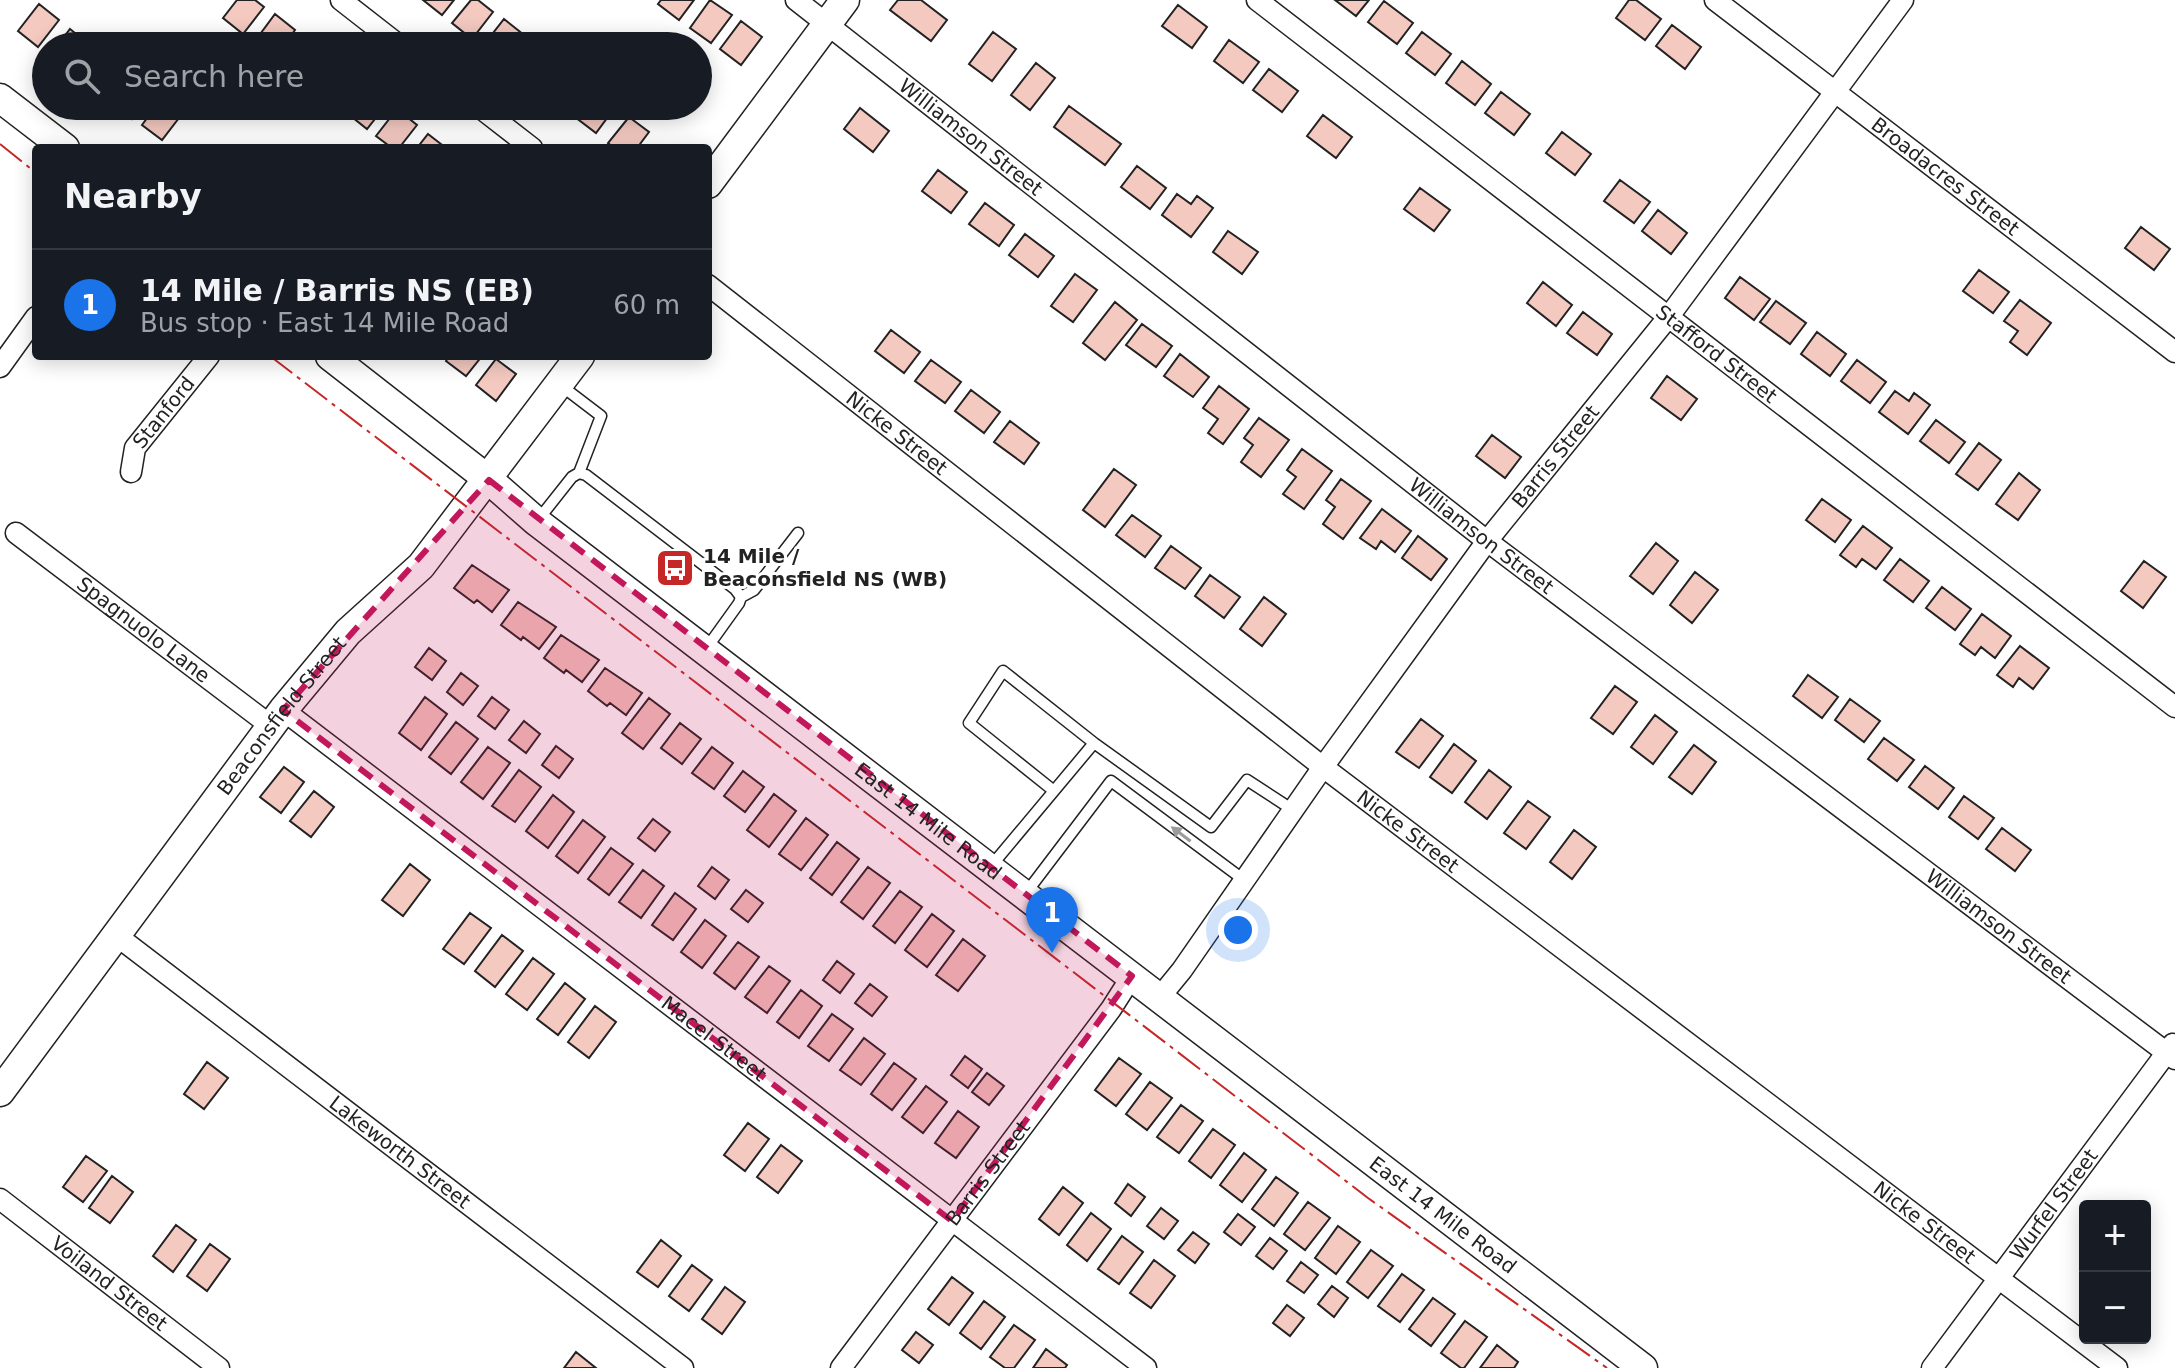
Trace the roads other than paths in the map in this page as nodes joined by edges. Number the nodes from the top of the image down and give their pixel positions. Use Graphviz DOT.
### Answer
graph roads {
  1 [pos="341,0"];
  2 [pos="796,0"];
  3 [pos="845,0"];
  4 [pos="1257,0"];
  5 [pos="1715,0"];
  6 [pos="1903,0"];
  7 [pos="827,24"];
  8 [pos="382,32"];
  9 [pos="1835,92"];
  10 [pos="0,98"];
  11 [pos="496,120"];
  12 [pos="60,144"];
  13 [pos="527,144"];
  14 [pos="712,179"];
  15 [pos="712,288"];
  16 [pos="1670,315"];
  17 [pos="32,323"];
  18 [pos="2175,352"];
  19 [pos="206,360"];
  20 [pos="335,360"];
  21 [pos="577,360"];
  22 [pos="0,367"];
  23 [pos="559,384"];
  24 [pos="131,472"];
  25 [pos="579,473"];
  26 [pos="489,480"];
  27 [pos="537,522"];
  28 [pos="16,533"];
  29 [pos="798,533"];
  30 [pos="1487,541"];
  31 [pos="741,597"];
  32 [pos="706,649"];
  33 [pos="2175,707"];
  34 [pos="277,718"];
  35 [pos="1094,743"];
  36 [pos="1323,767"];
  37 [pos="1054,791"];
  38 [pos="1293,810"];
  39 [pos="991,867"];
  40 [pos="1244,880"];
  41 [pos="1026,894"];
  42 [pos="117,936"];
  43 [pos="1132,976"];
  44 [pos="1160,997"];
  45 [pos="2172,1051"];
  46 [pos="0,1092"];
  47 [pos="0,1199"];
  48 [pos="952,1221"];
  49 [pos="2000,1278"];
  50 [pos="219,1368"];
  51 [pos="683,1368"];
  52 [pos="841,1368"];
  53 [pos="1146,1368"];
  54 [pos="1643,1368"];
  55 [pos="1932,1368"];
  56 [pos="2117,1368"];
  1 -- 8 [label="street"];
  2 -- 7 [label="street, Williamson Street"];
  3 -- 7 [label="main road"];
  4 -- 16 [label="street, Stafford Street"];
  5 -- 9 [label="street, Broadacres Street"];
  6 -- 9 [label="street, Barris Street"];
  7 -- 14 [label="main road"];
  7 -- 30 [label="street, Williamson Street"];
  9 -- 16 [label="street, Barris Street"];
  9 -- 18 [label="street, Broadacres Street"];
  10 -- 12 [label="main road"];
  11 -- 13 [label="street"];
  15 -- 36 [label="street, Nicke Street"];
  16 -- 30 [label="street, Barris Street"];
  16 -- 33 [label="street, Stafford Street"];
  17 -- 22 [label="street"];
  19 -- 24 [label="street, Stanford"];
  20 -- 26 [label="main road, East 14 Mile Road"];
  21 -- 23 [label="main road, Beaconsfield Street"];
  23 -- 25 [label="lane"];
  23 -- 26 [label="main road, Beaconsfield Street"];
  25 -- 27 [label="lane"];
  25 -- 31 [label="lane"];
  26 -- 27 [label="main road, East 14 Mile Road"];
  26 -- 34 [label="main road, Beaconsfield Street"];
  27 -- 32 [label="main road, East 14 Mile Road"];
  28 -- 34 [label="street, Spagnuolo Lane"];
  29 -- 31 [label="lane"];
  30 -- 36 [label="street, Barris Street"];
  30 -- 45 [label="street, Williamson Street"];
  31 -- 32 [label="lane"];
  32 -- 39 [label="main road, East 14 Mile Road"];
  34 -- 42 [label="main road, Beaconsfield Street"];
  34 -- 48 [label="street, Macel Street"];
  35 -- 37 [label="lane"];
  35 -- 37 [label="lane"];
  35 -- 38 [label="lane"];
  36 -- 38 [label="street, Barris Street"];
  36 -- 49 [label="street, Nicke Street"];
  37 -- 39 [label="lane"];
  38 -- 40 [label="street, Barris Street"];
  39 -- 41 [label="main road, East 14 Mile Road"];
  40 -- 41 [label="lane, one-way"];
  40 -- 44 [label="street, Barris Street"];
  41 -- 43 [label="main road, East 14 Mile Road"];
  42 -- 46 [label="main road, Beaconsfield Street"];
  42 -- 51 [label="street, Lakeworth Street"];
  43 -- 44 [label="main road, East 14 Mile Road"];
  43 -- 48 [label="street, Barris Street"];
  44 -- 54 [label="main road, East 14 Mile Road"];
  45 -- 49 [label="street, Wurfel Street"];
  47 -- 50 [label="street, Voiland Street"];
  48 -- 52 [label="street, Barris Street"];
  48 -- 53 [label="street, Macel Street"];
  49 -- 55 [label="street, Wurfel Street"];
  49 -- 56 [label="street, Nicke Street"];
}
